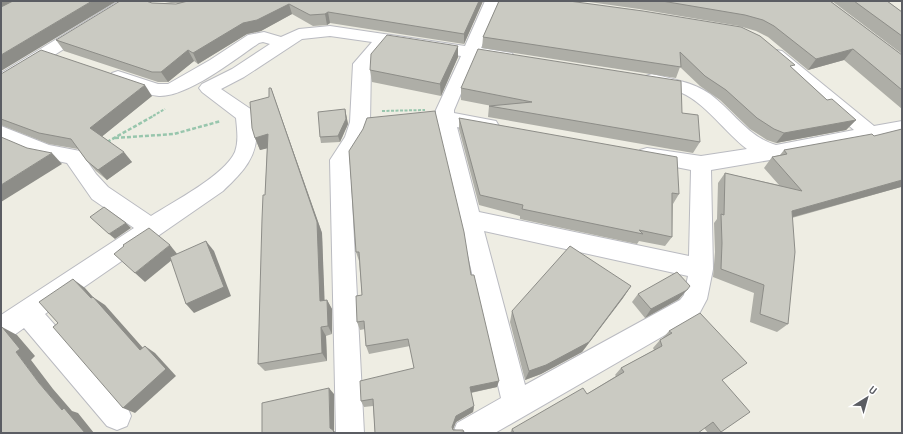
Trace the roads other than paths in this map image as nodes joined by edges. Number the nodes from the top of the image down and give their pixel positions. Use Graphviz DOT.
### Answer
graph roads {
  1 [pos="493,1"];
  2 [pos="136,2"];
  3 [pos="384,39"];
  4 [pos="283,43"];
  5 [pos="767,47"];
  6 [pos="47,52"];
  7 [pos="472,52"];
  8 [pos="519,59"];
  9 [pos="69,60"];
  10 [pos="216,64"];
  11 [pos="105,72"];
  12 [pos="238,74"];
  13 [pos="637,78"];
  14 [pos="1,81"];
  15 [pos="445,114"];
  16 [pos="902,128"];
  17 [pos="507,129"];
  18 [pos="1,133"];
  19 [pos="871,134"];
  20 [pos="631,152"];
  21 [pos="776,152"];
  22 [pos="701,164"];
  23 [pos="471,219"];
  24 [pos="151,228"];
  25 [pos="701,269"];
  26 [pos="26,311"];
  27 [pos="1,329"];
  28 [pos="518,406"];
  29 [pos="117,416"];
  30 [pos="350,433"];
  31 [pos="467,433"];
  1 -- 7 [label="street"];
  2 -- 6 [label="street"];
  3 -- 4 [label="street"];
  3 -- 7 [label="street"];
  3 -- 30 [label="street"];
  4 -- 10 [label="street"];
  4 -- 12 [label="street"];
  5 -- 19 [label="street"];
  6 -- 9 [label="street"];
  6 -- 14 [label="street"];
  7 -- 8 [label="street"];
  7 -- 15 [label="street"];
  10 -- 11 [label="street"];
  10 -- 12 [label="street"];
  12 -- 24 [label="street"];
  13 -- 21 [label="street"];
  15 -- 17 [label="street"];
  15 -- 23 [label="street"];
  16 -- 19 [label="street"];
  18 -- 24 [label="street"];
  19 -- 21 [label="street"];
  20 -- 22 [label="street"];
  21 -- 22 [label="street"];
  22 -- 25 [label="street"];
  23 -- 25 [label="street"];
  23 -- 28 [label="street"];
  24 -- 26 [label="street"];
  25 -- 28 [label="street"];
  26 -- 27 [label="street"];
  26 -- 29 [label="street"];
  28 -- 31 [label="street"];
}
